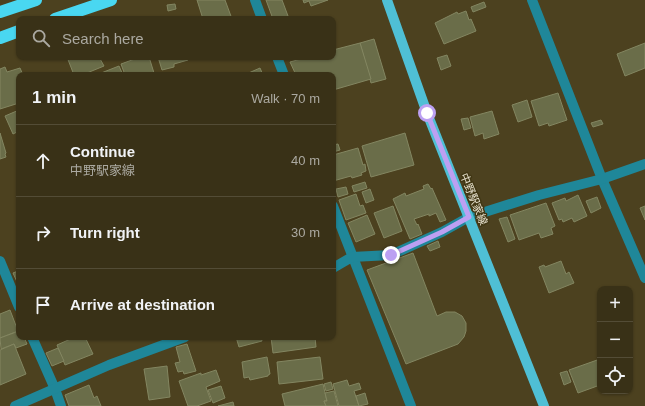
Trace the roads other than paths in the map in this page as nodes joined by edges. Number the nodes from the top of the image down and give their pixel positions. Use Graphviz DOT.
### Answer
graph roads {
  1 [pos="36,0"];
  2 [pos="111,0"];
  3 [pos="255,0"];
  4 [pos="387,0"];
  5 [pos="532,0"];
  6 [pos="0,12"];
  7 [pos="64,16"];
  8 [pos="261,16"];
  9 [pos="16,32"];
  10 [pos="0,38"];
  11 [pos="278,60"];
  12 [pos="283,72"];
  13 [pos="645,164"];
  14 [pos="602,179"];
  15 [pos="336,214"];
  16 [pos="469,217"];
  17 [pos="352,257"];
  18 [pos="0,260"];
  19 [pos="336,266"];
  20 [pos="645,278"];
  21 [pos="16,300"];
  22 [pos="33,340"];
  23 [pos="177,340"];
  24 [pos="55,389"];
  25 [pos="15,406"];
  26 [pos="61,406"];
  27 [pos="411,406"];
  28 [pos="544,406"];
  1 -- 6 [label="highway"];
  2 -- 7 [label="highway"];
  3 -- 8 [label="street"];
  4 -- 16 [label="main road, 中野駅家線"];
  5 -- 14 [label="street"];
  9 -- 10 [label="highway"];
  11 -- 12 [label="street"];
  13 -- 14 [label="street"];
  14 -- 16 [label="street"];
  14 -- 20 [label="street"];
  15 -- 17 [label="street"];
  16 -- 17 [label="street"];
  16 -- 28 [label="main road, 中野駅家線"];
  17 -- 19 [label="street"];
  17 -- 27 [label="street"];
  18 -- 21 [label="street"];
  22 -- 24 [label="street"];
  23 -- 24 [label="street"];
  24 -- 25 [label="street"];
  24 -- 26 [label="street"];
}
